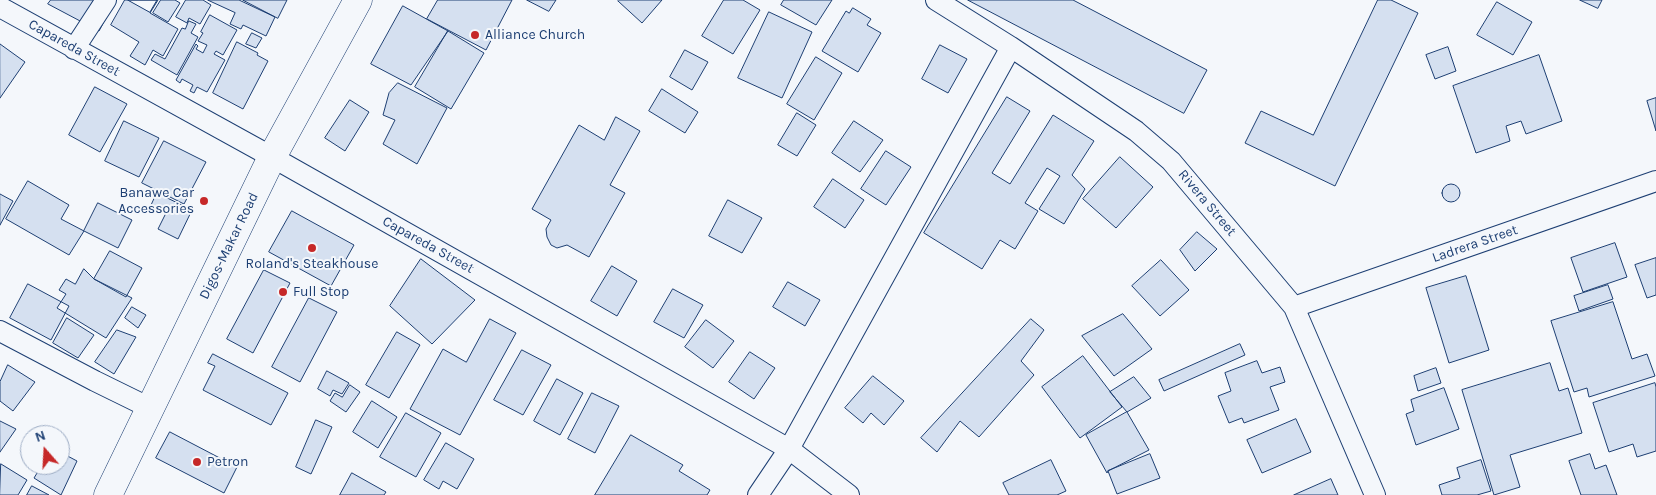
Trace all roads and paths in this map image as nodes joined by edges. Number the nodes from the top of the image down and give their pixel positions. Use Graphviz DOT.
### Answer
graph roads {
  1 [pos="106,0"];
  2 [pos="358,0"];
  3 [pos="936,0"];
  4 [pos="0,7"];
  5 [pos="1011,47"];
  6 [pos="74,48"];
  7 [pos="272,158"];
  8 [pos="1656,182"];
  9 [pos="1294,307"];
  10 [pos="0,331"];
  11 [pos="150,408"];
  12 [pos="789,450"];
  13 [pos="108,495"];
  14 [pos="758,495"];
  15 [pos="849,495"];
  16 [pos="1375,495"];
  1 -- 6 [label="street"];
  2 -- 7 [label="main road, Digos-Makar Road"];
  3 -- 5 [label="street, Rivera Street"];
  4 -- 6 [label="street, Capareda Street"];
  5 -- 9 [label="street, Rivera Street"];
  5 -- 12 [label="street"];
  6 -- 7 [label="street, Capareda Street"];
  7 -- 11 [label="main road, Digos-Makar Road"];
  7 -- 12 [label="street, Capareda Street"];
  8 -- 9 [label="street, Ladrera Street"];
  9 -- 16 [label="street, Rivera Street"];
  10 -- 11 [label="street"];
  11 -- 13 [label="main road, Digos-Makar Road"];
  12 -- 14 [label="street"];
  12 -- 15 [label="street, Capareda Street"];
}
